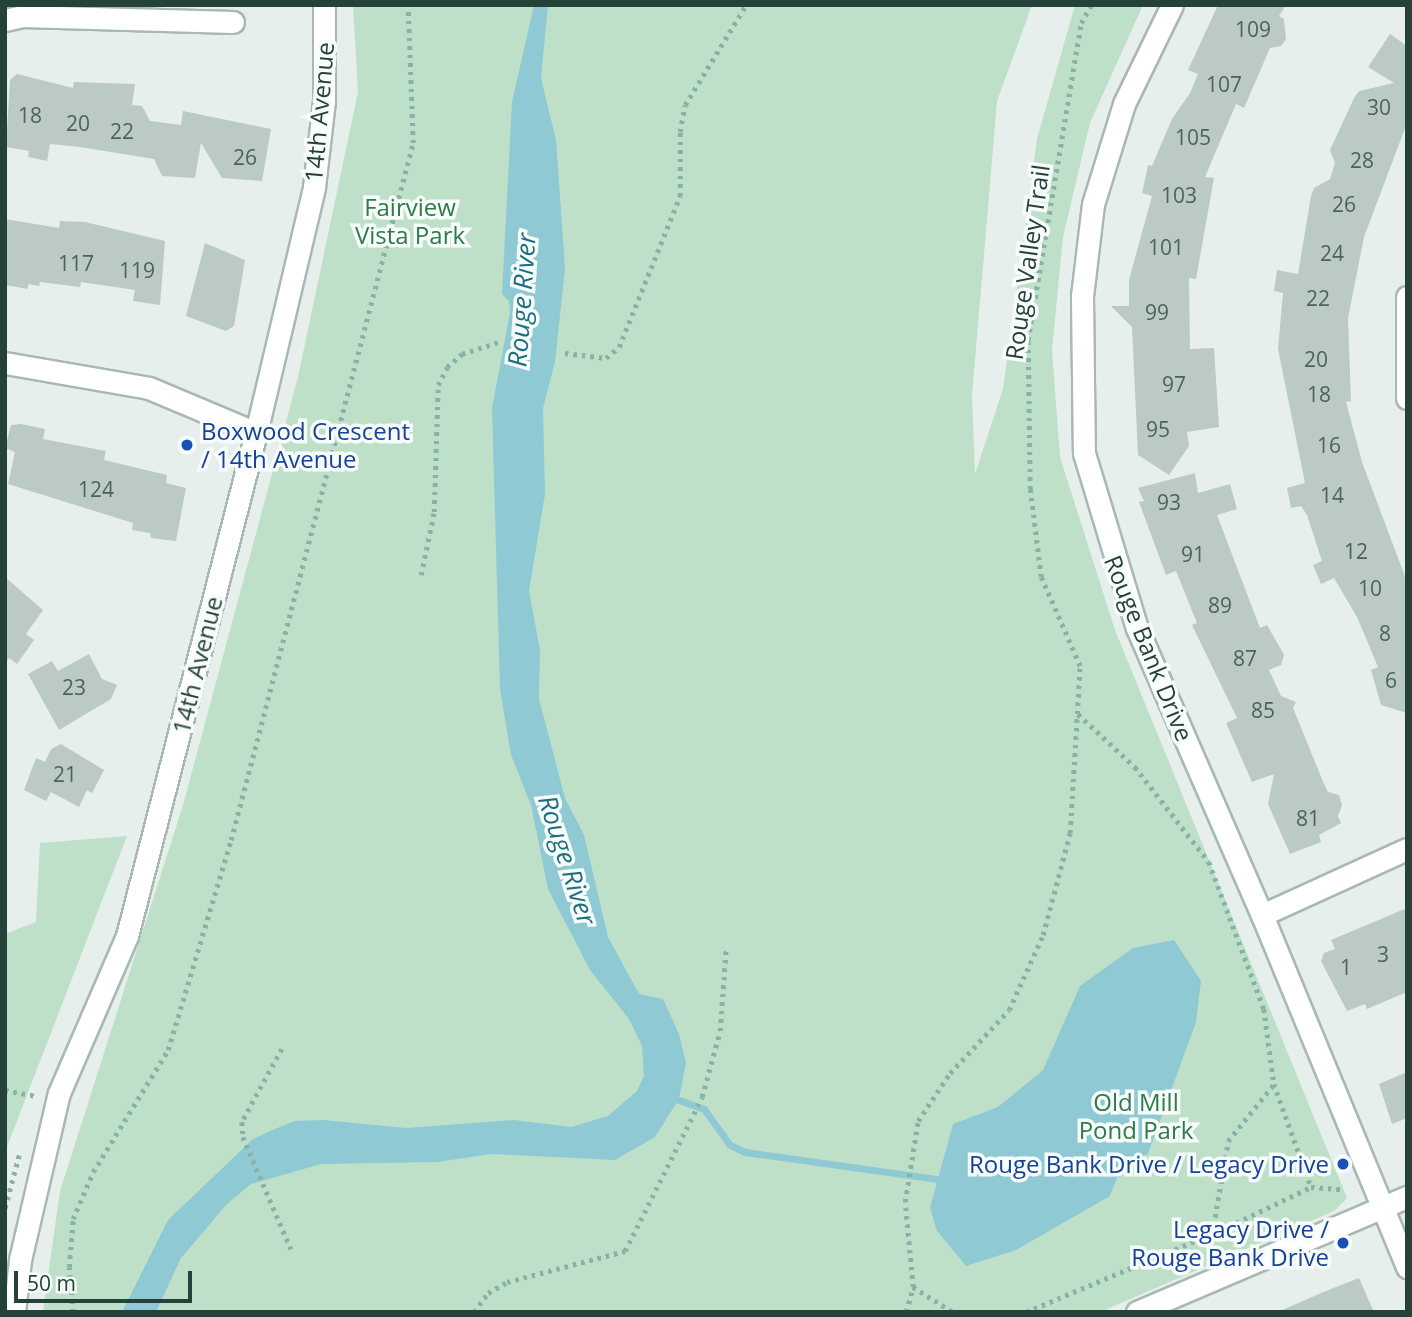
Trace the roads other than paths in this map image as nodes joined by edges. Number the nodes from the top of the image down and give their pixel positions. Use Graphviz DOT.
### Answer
graph roads {
  1 [pos="324,5"];
  2 [pos="1172,5"];
  3 [pos="5,20"];
  4 [pos="233,22"];
  5 [pos="1407,297"];
  6 [pos="5,363"];
  7 [pos="1407,398"];
  8 [pos="256,433"];
  9 [pos="1407,849"];
  10 [pos="1262,915"];
  11 [pos="1407,1197"];
  12 [pos="1381,1208"];
  13 [pos="1407,1267"];
  14 [pos="14,1312"];
  15 [pos="1137,1312"];
  1 -- 8 [label="street, 14th Avenue"];
  2 -- 10 [label="street, Rouge Bank Drive"];
  3 -- 4 [label="street"];
  5 -- 7 [label="street"];
  6 -- 8 [label="street"];
  8 -- 14 [label="street, 14th Avenue"];
  9 -- 10 [label="street"];
  10 -- 12 [label="street, Rouge Bank Drive"];
  11 -- 12 [label="street"];
  12 -- 13 [label="street, Rouge Bank Drive"];
  12 -- 15 [label="street"];
}
